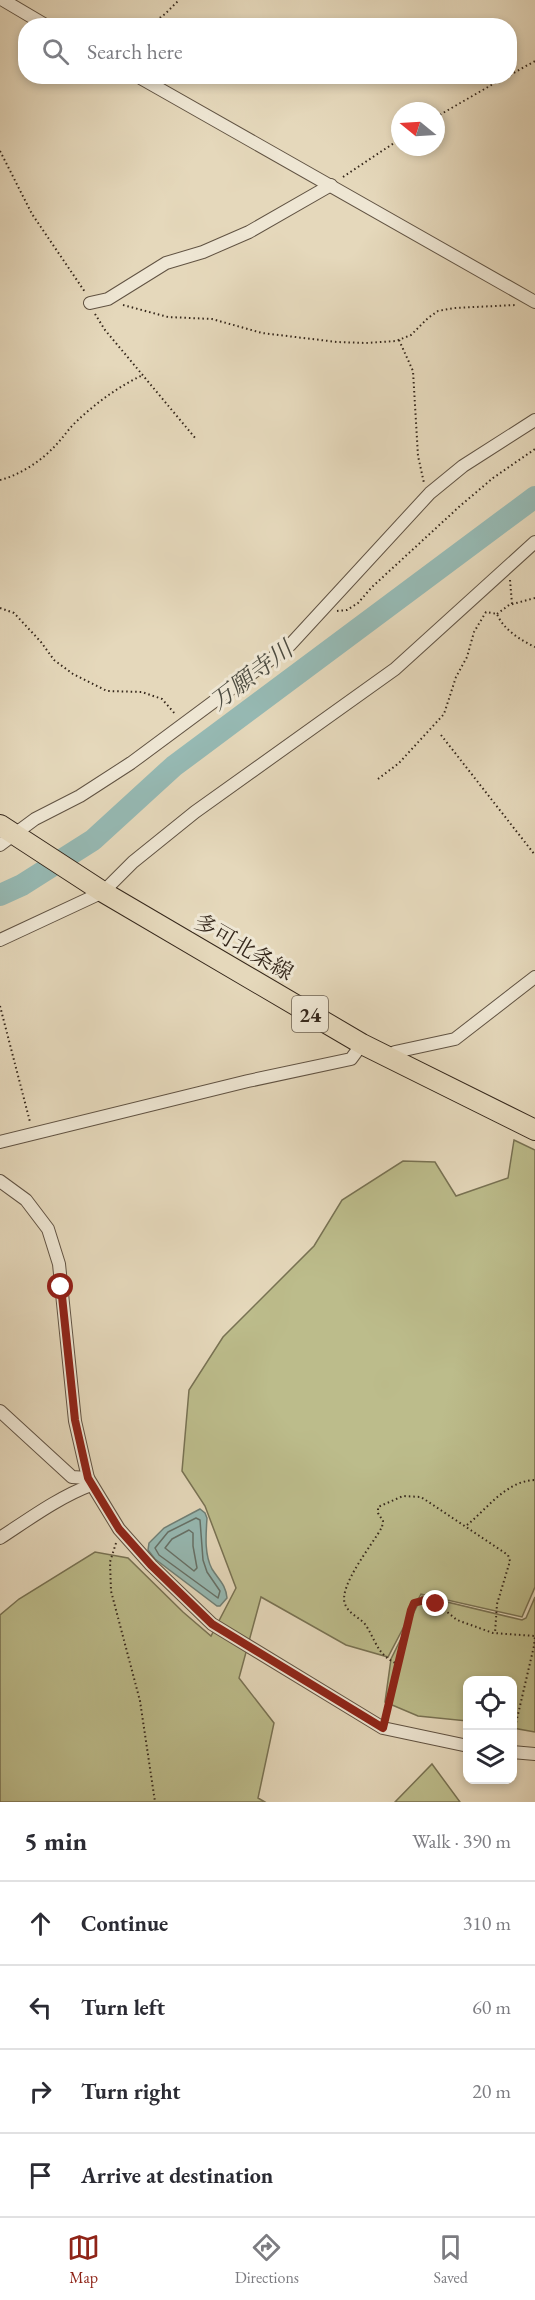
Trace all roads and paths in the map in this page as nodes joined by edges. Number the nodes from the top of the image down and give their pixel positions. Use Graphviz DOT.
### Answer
graph roads {
  1 [pos="3,0"];
  2 [pos="179,0"];
  3 [pos="33,18"];
  4 [pos="160,18"];
  5 [pos="535,61"];
  6 [pos="517,71"];
  7 [pos="151,84"];
  8 [pos="494,84"];
  9 [pos="445,112"];
  10 [pos="391,145"];
  11 [pos="331,185"];
  12 [pos="111,298"];
  13 [pos="533,301"];
  14 [pos="90,303"];
  15 [pos="399,340"];
  16 [pos="142,375"];
  17 [pos="535,420"];
  18 [pos="535,448"];
  19 [pos="0,480"];
  20 [pos="430,493"];
  21 [pos="535,542"];
  22 [pos="507,566"];
  23 [pos="535,597"];
  24 [pos="512,604"];
  25 [pos="0,608"];
  26 [pos="325,608"];
  27 [pos="497,614"];
  28 [pos="535,646"];
  29 [pos="183,724"];
  30 [pos="441,735"];
  31 [pos="378,779"];
  32 [pos="9,835"];
  33 [pos="535,855"];
  34 [pos="97,888"];
  35 [pos="0,940"];
  36 [pos="535,977"];
  37 [pos="0,1006"];
  38 [pos="362,1044"];
  39 [pos="389,1057"];
  40 [pos="535,1130"];
  41 [pos="33,1135"];
  42 [pos="0,1142"];
  43 [pos="0,1181"];
  44 [pos="0,1411"];
  45 [pos="535,1480"];
  46 [pos="90,1481"];
  47 [pos="466,1526"];
  48 [pos="123,1533"];
  49 [pos="0,1538"];
  50 [pos="495,1633"];
  51 [pos="535,1636"];
  52 [pos="399,1665"];
  53 [pos="383,1728"];
  54 [pos="515,1730"];
  55 [pos="463,1745"];
  56 [pos="517,1752"];
  57 [pos="535,1754"];
  58 [pos="154,1802"];
  1 -- 3 [label="street"];
  2 -- 4 [label="path"];
  5 -- 6 [label="path"];
  7 -- 11 [label="street"];
  8 -- 9 [label="path"];
  10 -- 11 [label="path"];
  11 -- 12 [label="street"];
  11 -- 13 [label="street"];
  12 -- 14 [label="street"];
  12 -- 15 [label="path"];
  13 -- 15 [label="path"];
  15 -- 20 [label="path"];
  16 -- 19 [label="path"];
  17 -- 20 [label="street"];
  18 -- 26 [label="path"];
  20 -- 26 [label="street"];
  21 -- 22 [label="street"];
  22 -- 24 [label="path"];
  22 -- 34 [label="street"];
  23 -- 24 [label="path"];
  24 -- 27 [label="path"];
  25 -- 29 [label="path"];
  26 -- 29 [label="street"];
  27 -- 28 [label="path"];
  27 -- 31 [label="path"];
  29 -- 32 [label="street"];
  30 -- 33 [label="path"];
  32 -- 34 [label="main road, 多可北条線 / 24"];
  34 -- 35 [label="street"];
  34 -- 38 [label="main road, 多可北条線 / 24"];
  36 -- 39 [label="street"];
  37 -- 41 [label="path"];
  38 -- 39 [label="main road, 多可北条線 / 24"];
  38 -- 41 [label="street"];
  39 -- 40 [label="main road, 多可北条線 / 24"];
  41 -- 42 [label="street"];
  43 -- 46 [label="street"];
  44 -- 46 [label="street"];
  45 -- 47 [label="path"];
  46 -- 48 [label="street"];
  46 -- 49 [label="street"];
  47 -- 50 [label="path"];
  47 -- 52 [label="path"];
  48 -- 53 [label="street"];
  48 -- 58 [label="path"];
  50 -- 51 [label="path"];
  50 -- 52 [label="path"];
  51 -- 54 [label="path"];
  52 -- 53 [label="path"];
  53 -- 55 [label="street"];
  56 -- 57 [label="street"];
}
